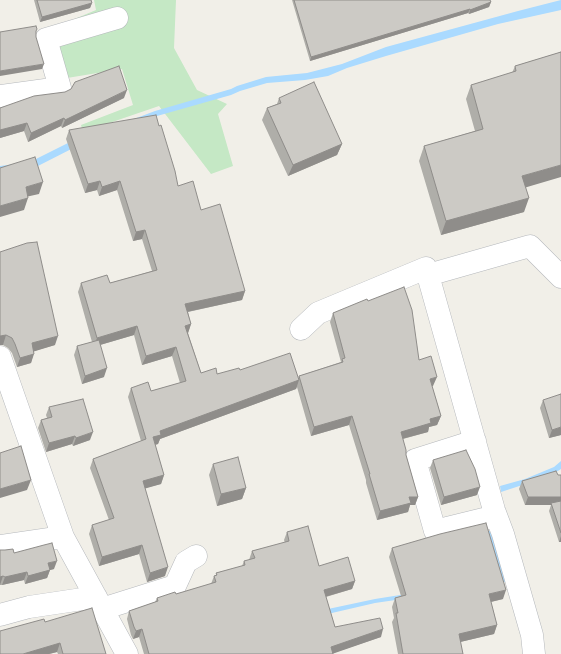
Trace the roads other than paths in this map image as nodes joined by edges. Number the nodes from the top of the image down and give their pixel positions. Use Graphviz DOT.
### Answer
graph roads {
  1 [pos="117,18"];
  2 [pos="0,96"];
  3 [pos="428,275"];
  4 [pos="561,278"];
  5 [pos="301,329"];
  6 [pos="0,357"];
  7 [pos="475,441"];
  8 [pos="496,516"];
  9 [pos="63,537"];
  10 [pos="0,546"];
  11 [pos="196,556"];
  12 [pos="99,603"];
  13 [pos="0,615"];
  14 [pos="127,654"];
  15 [pos="534,654"];
  1 -- 2 [label="street"];
  3 -- 4 [label="street"];
  3 -- 5 [label="street"];
  3 -- 7 [label="street"];
  6 -- 9 [label="street"];
  7 -- 8 [label="street"];
  7 -- 8 [label="street"];
  8 -- 15 [label="street"];
  9 -- 10 [label="street"];
  9 -- 12 [label="street"];
  11 -- 12 [label="street"];
  12 -- 13 [label="street"];
  12 -- 14 [label="street"];
}
